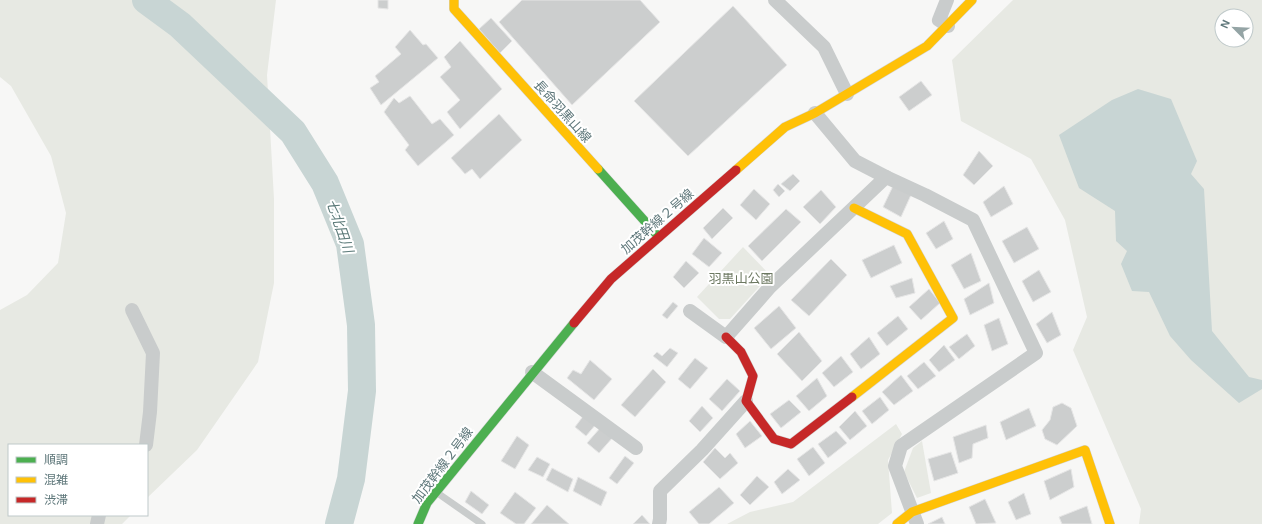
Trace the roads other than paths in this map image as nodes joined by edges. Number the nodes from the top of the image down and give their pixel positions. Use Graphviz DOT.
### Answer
graph roads {
  1 [pos="454,0"];
  2 [pos="775,0"];
  3 [pos="947,0"];
  4 [pos="972,0"];
  5 [pos="948,26"];
  6 [pos="847,94"];
  7 [pos="815,113"];
  8 [pos="886,177"];
  9 [pos="854,208"];
  10 [pos="659,236"];
  11 [pos="132,310"];
  12 [pos="690,311"];
  13 [pos="726,337"];
  14 [pos="532,372"];
  15 [pos="746,401"];
  16 [pos="146,444"];
  17 [pos="636,448"];
  18 [pos="436,492"];
  19 [pos="915,518"];
  20 [pos="418,524"];
  21 [pos="482,524"];
  22 [pos="659,524"];
  23 [pos="897,524"];
  24 [pos="1110,524"];
  1 -- 10 [label="street, 長命羽黒山線"];
  2 -- 6 [label="street"];
  3 -- 5 [label="street"];
  4 -- 5 [label="street, 加茂幹線２号線"];
  5 -- 6 [label="street, 加茂幹線２号線"];
  6 -- 7 [label="street, 加茂幹線２号線"];
  7 -- 8 [label="street"];
  7 -- 10 [label="street, 加茂幹線２号線"];
  8 -- 9 [label="street"];
  8 -- 19 [label="street"];
  9 -- 13 [label="street"];
  9 -- 15 [label="street"];
  10 -- 14 [label="street, 加茂幹線２号線"];
  11 -- 16 [label="street"];
  12 -- 13 [label="street"];
  13 -- 15 [label="street"];
  14 -- 17 [label="street"];
  14 -- 18 [label="street, 加茂幹線２号線"];
  15 -- 22 [label="street"];
  18 -- 20 [label="street, 加茂幹線２号線"];
  18 -- 21 [label="lane"];
  19 -- 23 [label="street"];
  19 -- 24 [label="street"];
}
